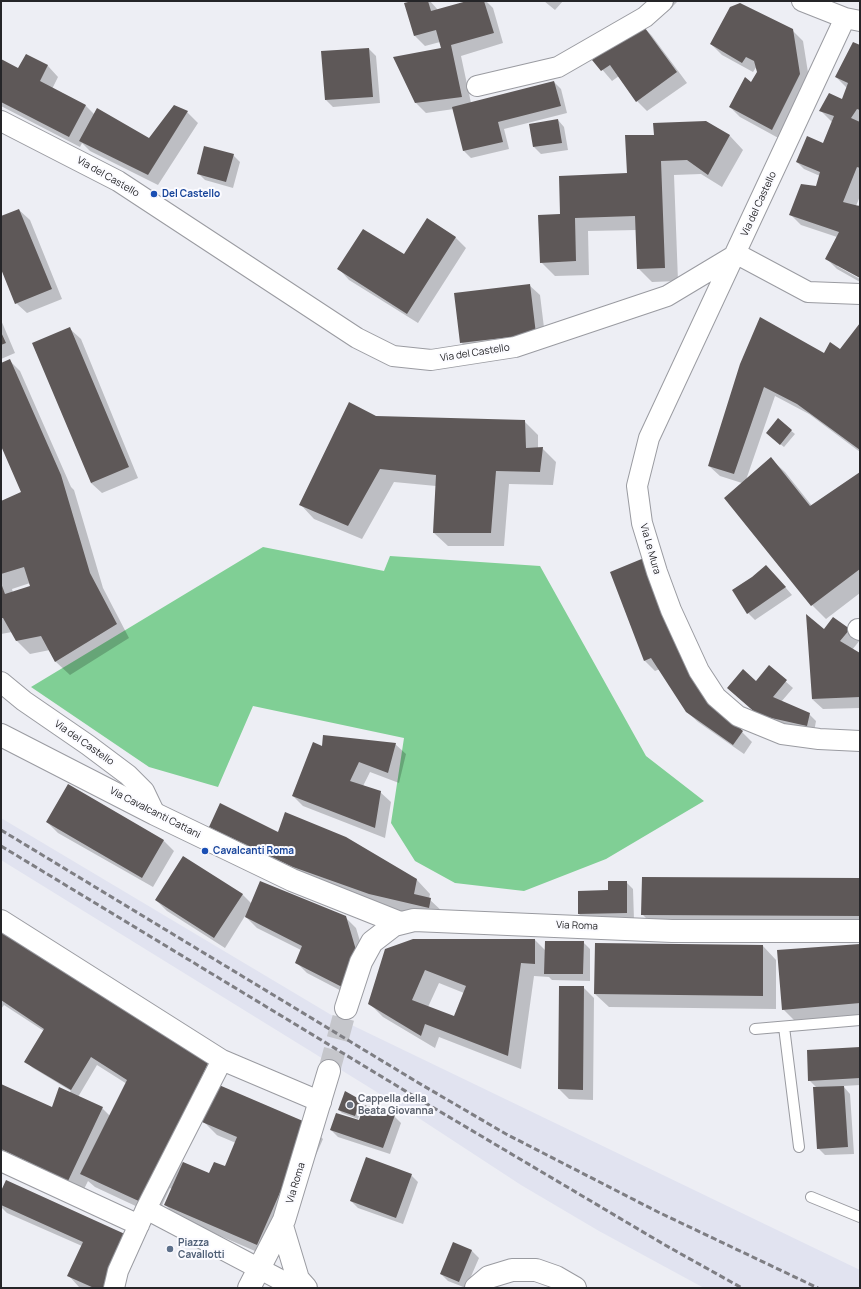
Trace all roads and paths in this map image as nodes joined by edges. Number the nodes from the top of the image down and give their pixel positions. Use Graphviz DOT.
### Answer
graph roads {
  1 [pos="663,1"];
  2 [pos="802,1"];
  3 [pos="853,20"];
  4 [pos="477,86"];
  5 [pos="1,121"];
  6 [pos="737,254"];
  7 [pos="860,294"];
  8 [pos="1,682"];
  9 [pos="1,735"];
  10 [pos="860,741"];
  11 [pos="155,814"];
  12 [pos="1,920"];
  13 [pos="400,923"];
  14 [pos="860,931"];
  15 [pos="346,1008"];
  16 [pos="860,1020"];
  17 [pos="784,1027"];
  18 [pos="755,1029"];
  19 [pos="222,1060"];
  20 [pos="329,1071"];
  21 [pos="320,1102"];
  22 [pos="799,1147"];
  23 [pos="1,1161"];
  24 [pos="811,1197"];
  25 [pos="143,1217"];
  26 [pos="860,1217"];
  27 [pos="282,1226"];
  28 [pos="259,1269"];
  29 [pos="114,1288"];
  30 [pos="249,1288"];
  31 [pos="296,1288"];
  32 [pos="306,1288"];
  33 [pos="476,1288"];
  34 [pos="575,1288"];
  1 -- 4 [label="street"];
  2 -- 3 [label="street"];
  3 -- 6 [label="street, Via del Castello"];
  5 -- 6 [label="street, Via del Castello"];
  6 -- 7 [label="street"];
  6 -- 10 [label="street, Via Le Mura"];
  8 -- 11 [label="street, Via del Castello"];
  9 -- 11 [label="main road, Via Cavalcanti Cattani"];
  11 -- 13 [label="main road, Via Cavalcanti Cattani"];
  12 -- 19 [label="street"];
  13 -- 14 [label="main road, Via Roma"];
  13 -- 15 [label="main road, Via Roma"];
  16 -- 17 [label="lane"];
  17 -- 18 [label="lane"];
  17 -- 22 [label="lane"];
  19 -- 21 [label="street"];
  19 -- 25 [label="street"];
  20 -- 21 [label="main road, Via Roma"];
  21 -- 27 [label="main road, Via Roma"];
  23 -- 25 [label="street"];
  24 -- 26 [label="lane"];
  25 -- 28 [label="street"];
  25 -- 29 [label="street"];
  27 -- 28 [label="main road, Via Roma"];
  27 -- 32 [label="main road"];
  28 -- 30 [label="main road, Via Roma"];
  28 -- 31 [label="street"];
  33 -- 34 [label="main road"];
}
